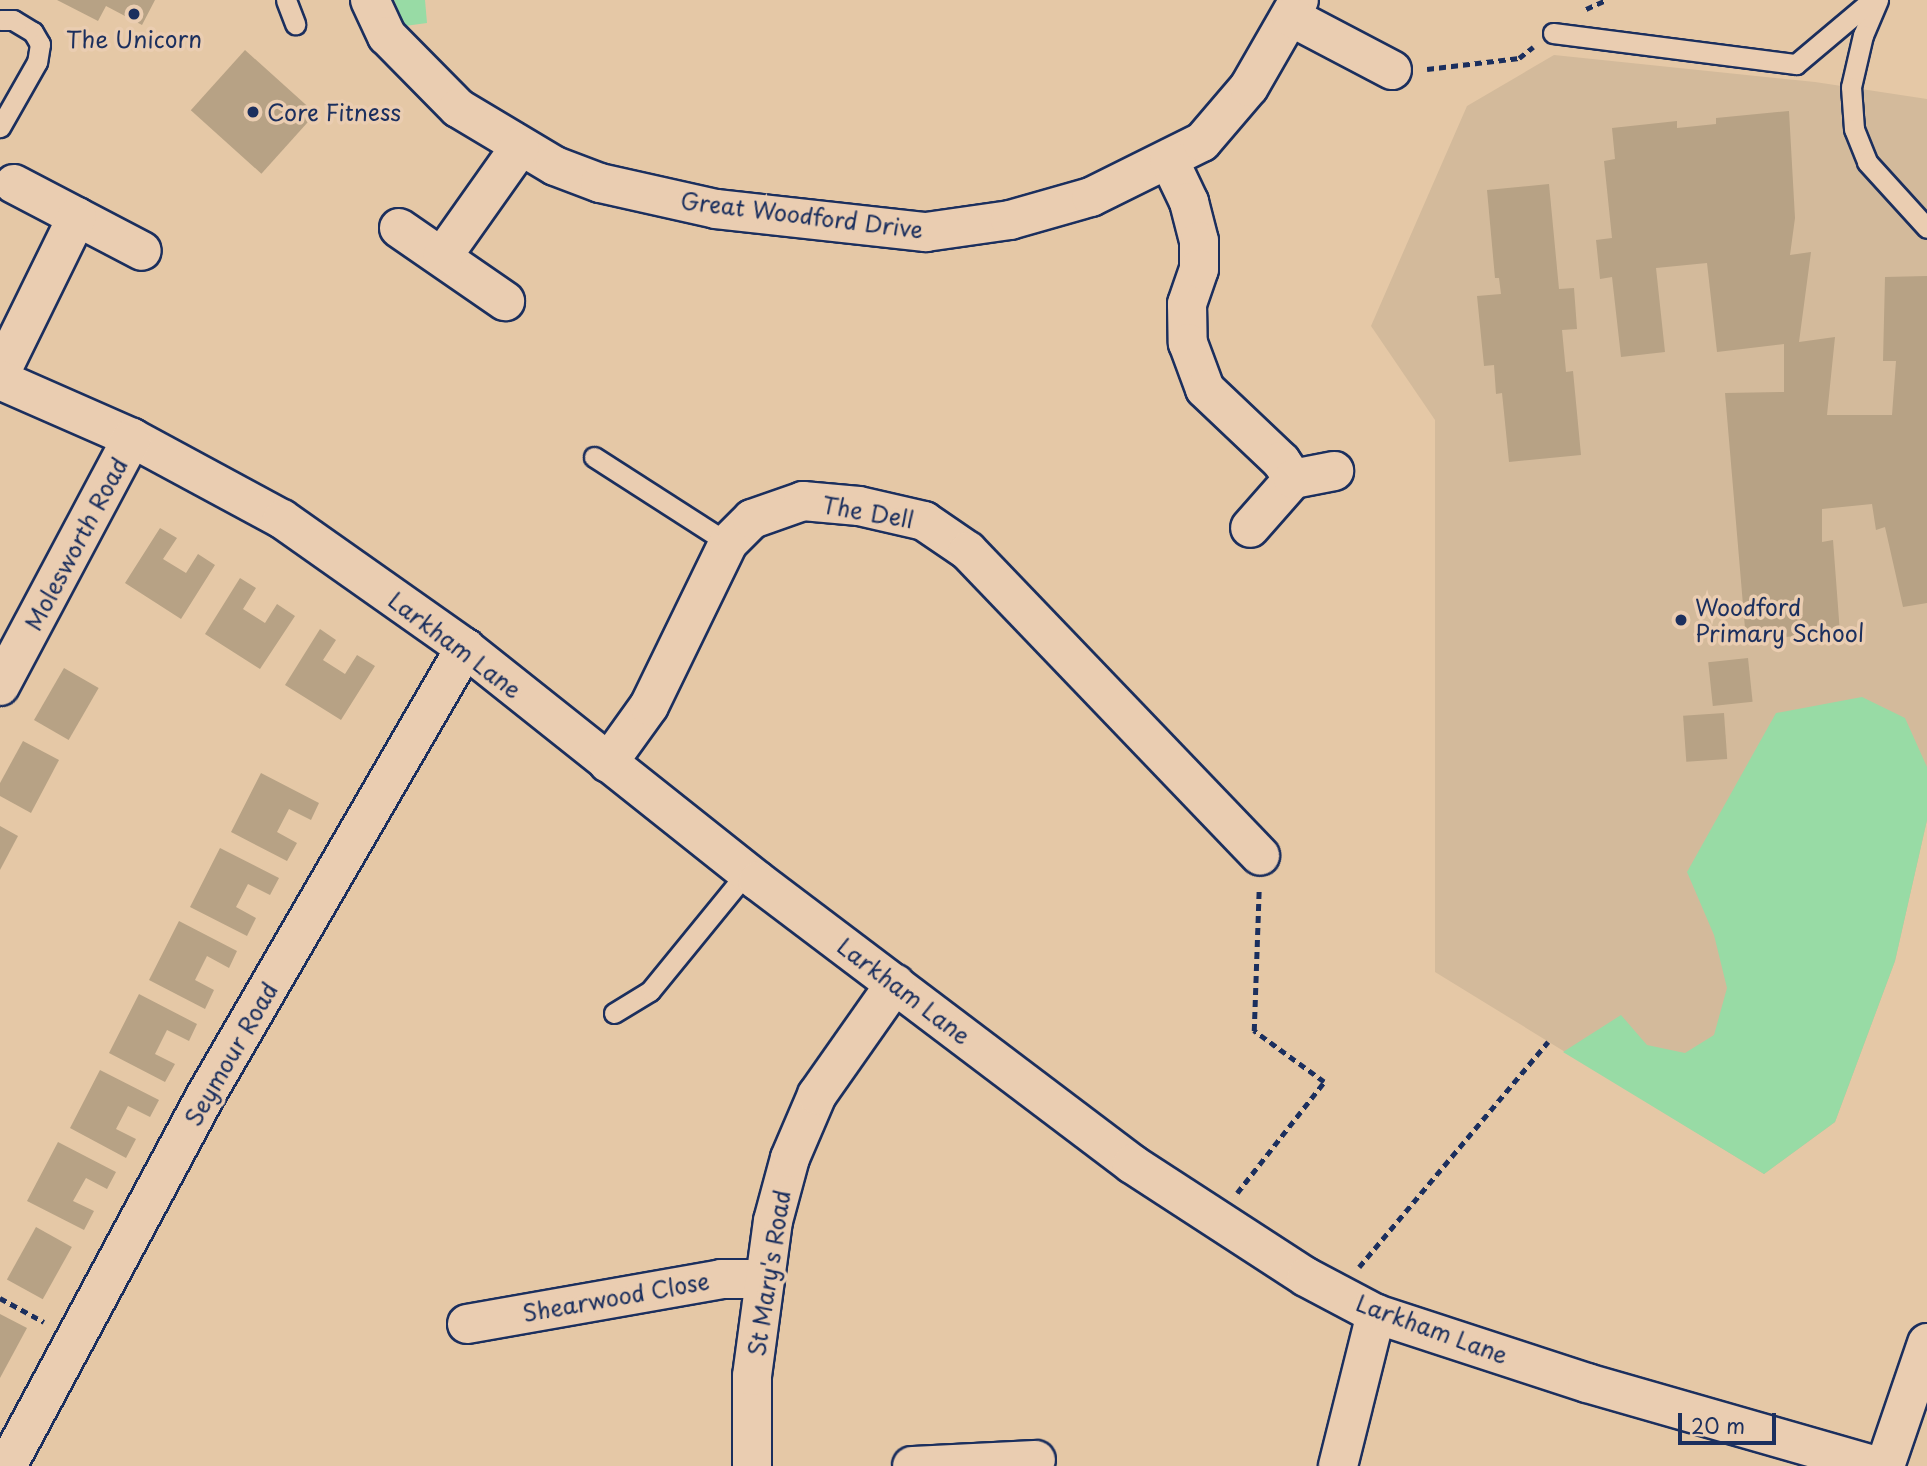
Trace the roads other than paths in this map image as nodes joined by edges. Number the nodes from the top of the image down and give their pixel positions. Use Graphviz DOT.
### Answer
graph roads {
  1 [pos="286,0"];
  2 [pos="370,0"];
  3 [pos="1875,0"];
  4 [pos="1295,9"];
  5 [pos="0,20"];
  6 [pos="295,24"];
  7 [pos="1553,33"];
  8 [pos="1392,70"];
  9 [pos="0,127"];
  10 [pos="520,147"];
  11 [pos="1169,160"];
  12 [pos="14,184"];
  13 [pos="77,217"];
  14 [pos="399,228"];
  15 [pos="1927,228"];
  16 [pos="142,251"];
  17 [pos="442,257"];
  18 [pos="505,301"];
  19 [pos="0,374"];
  20 [pos="0,380"];
  21 [pos="132,438"];
  22 [pos="594,457"];
  23 [pos="1334,471"];
  24 [pos="1293,479"];
  25 [pos="1250,528"];
  26 [pos="728,543"];
  27 [pos="465,648"];
  28 [pos="0,686"];
  29 [pos="608,763"];
  30 [pos="1260,855"];
  31 [pos="747,872"];
  32 [pos="895,984"];
  33 [pos="614,1013"];
  34 [pos="765,1279"];
  35 [pos="1376,1314"];
  36 [pos="467,1324"];
  37 [pos="1927,1343"];
  38 [pos="1037,1460"];
  39 [pos="7,1466"];
  40 [pos="752,1466"];
  41 [pos="912,1466"];
  42 [pos="1338,1466"];
  43 [pos="1877,1466"];
  44 [pos="1885,1466"];
  1 -- 6 [label="lane"];
  2 -- 10 [label="street, Great Woodford Drive"];
  3 -- 7 [label="lane"];
  3 -- 15 [label="lane"];
  4 -- 8 [label="street"];
  4 -- 11 [label="street, Great Woodford Drive"];
  5 -- 9 [label="lane"];
  10 -- 11 [label="street, Great Woodford Drive"];
  10 -- 17 [label="street"];
  11 -- 24 [label="street"];
  12 -- 13 [label="street"];
  13 -- 16 [label="street"];
  13 -- 19 [label="street"];
  14 -- 17 [label="street"];
  17 -- 18 [label="street"];
  20 -- 21 [label="street, Larkham Lane"];
  21 -- 27 [label="street, Larkham Lane"];
  21 -- 28 [label="street, Molesworth Road"];
  22 -- 26 [label="lane"];
  23 -- 24 [label="street"];
  24 -- 25 [label="street"];
  26 -- 29 [label="street, The Dell"];
  26 -- 30 [label="street, The Dell"];
  27 -- 29 [label="street, Larkham Lane"];
  27 -- 39 [label="street, Seymour Road"];
  29 -- 31 [label="street, Larkham Lane"];
  31 -- 32 [label="street, Larkham Lane"];
  31 -- 33 [label="lane"];
  32 -- 34 [label="street, St Mary's Road"];
  32 -- 35 [label="street, Larkham Lane"];
  34 -- 36 [label="street, Shearwood Close"];
  34 -- 40 [label="street, St Mary's Road"];
  35 -- 42 [label="street"];
  35 -- 43 [label="street, Larkham Lane"];
  37 -- 44 [label="street"];
  38 -- 41 [label="street"];
}
